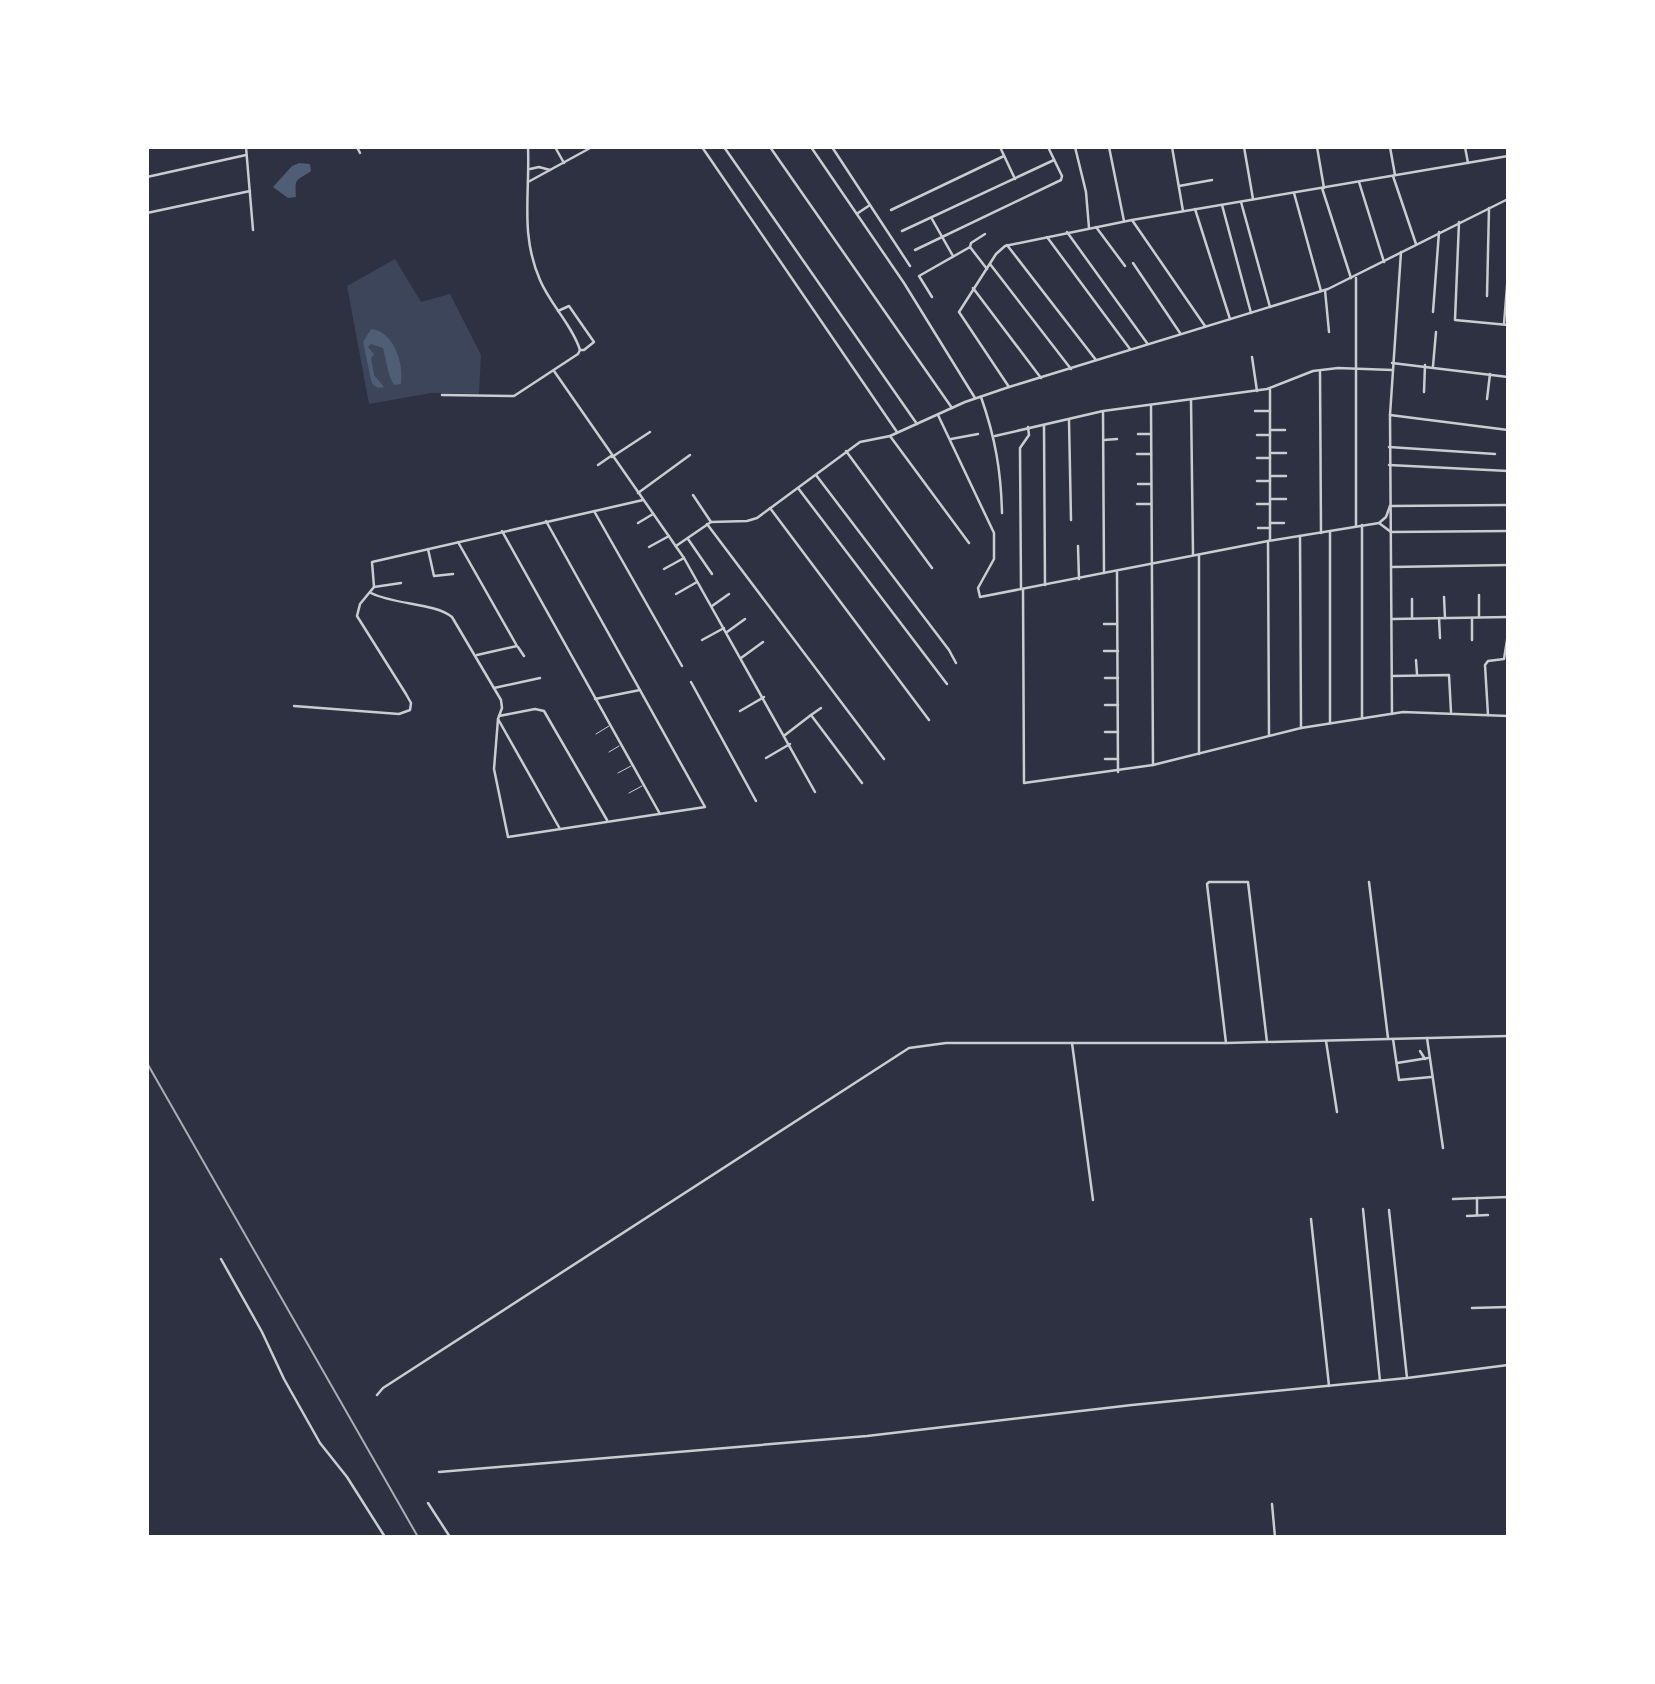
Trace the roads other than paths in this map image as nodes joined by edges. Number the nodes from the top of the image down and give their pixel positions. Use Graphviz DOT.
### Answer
graph roads {
  1 [pos="246,147"];
  2 [pos="357,147"];
  3 [pos="528,147"];
  4 [pos="555,147"];
  5 [pos="592,147"];
  6 [pos="702,147"];
  7 [pos="724,147"];
  8 [pos="769,147"];
  9 [pos="811,147"];
  10 [pos="832,147"];
  11 [pos="1048,147"];
  12 [pos="1075,147"];
  13 [pos="1109,147"];
  14 [pos="1172,147"];
  15 [pos="1244,147"];
  16 [pos="1317,147"];
  17 [pos="1390,147"];
  18 [pos="1465,147"];
  19 [pos="1001,148"];
  20 [pos="360,153"];
  21 [pos="246,155"];
  22 [pos="1004,156"];
  23 [pos="1508,156"];
  24 [pos="1054,160"];
  25 [pos="564,163"];
  26 [pos="1468,163"];
  27 [pos="529,170"];
  28 [pos="551,170"];
  29 [pos="1394,176"];
  30 [pos="147,177"];
  31 [pos="1015,179"];
  32 [pos="1213,180"];
  33 [pos="528,182"];
  34 [pos="1359,182"];
  35 [pos="1179,187"];
  36 [pos="1323,188"];
  37 [pos="250,191"];
  38 [pos="1293,193"];
  39 [pos="1508,199"];
  40 [pos="1253,200"];
  41 [pos="1241,202"];
  42 [pos="870,205"];
  43 [pos="1222,205"];
  44 [pos="1489,208"];
  45 [pos="1195,209"];
  46 [pos="891,210"];
  47 [pos="1183,211"];
  48 [pos="147,213"];
  49 [pos="857,214"];
  50 [pos="931,218"];
  51 [pos="1132,220"];
  52 [pos="1124,221"];
  53 [pos="1459,222"];
  54 [pos="1096,227"];
  55 [pos="1089,228"];
  56 [pos="253,230"];
  57 [pos="902,231"];
  58 [pos="1067,232"];
  59 [pos="1439,232"];
  60 [pos="985,234"];
  61 [pos="1047,236"];
  62 [pos="942,237"];
  63 [pos="1416,244"];
  64 [pos="1007,245"];
  65 [pos="970,247"];
  66 [pos="915,250"];
  67 [pos="1401,252"];
  68 [pos="953,256"];
  69 [pos="1384,261"];
  70 [pos="1133,263"];
  71 [pos="989,264"];
  72 [pos="910,266"];
  73 [pos="1125,267"];
  74 [pos="987,269"];
  75 [pos="1508,274"];
  76 [pos="1353,278"];
  77 [pos="973,288"];
  78 [pos="1323,291"];
  79 [pos="1487,296"];
  80 [pos="932,297"];
  81 [pos="1270,307"];
  82 [pos="557,312"];
  83 [pos="1433,312"];
  84 [pos="1251,313"];
  85 [pos="1230,319"];
  86 [pos="1506,324"];
  87 [pos="1205,326"];
  88 [pos="1329,332"];
  89 [pos="1436,332"];
  90 [pos="1180,333"];
  91 [pos="1147,344"];
  92 [pos="1130,349"];
  93 [pos="580,350"];
  94 [pos="1252,357"];
  95 [pos="1096,360"];
  96 [pos="1392,363"];
  97 [pos="1425,365"];
  98 [pos="1433,366"];
  99 [pos="1357,368"];
  100 [pos="1071,369"];
  101 [pos="1320,370"];
  102 [pos="1392,370"];
  103 [pos="554,371"];
  104 [pos="1490,374"];
  105 [pos="1508,377"];
  106 [pos="1042,378"];
  107 [pos="1009,387"];
  108 [pos="1270,388"];
  109 [pos="1257,391"];
  110 [pos="1424,392"];
  111 [pos="442,395"];
  112 [pos="981,397"];
  113 [pos="975,398"];
  114 [pos="1487,399"];
  115 [pos="1191,400"];
  116 [pos="1151,405"];
  117 [pos="952,409"];
  118 [pos="1103,411"];
  119 [pos="1255,411"];
  120 [pos="1270,411"];
  121 [pos="938,415"];
  122 [pos="1390,415"];
  123 [pos="1069,420"];
  124 [pos="917,424"];
  125 [pos="1044,426"];
  126 [pos="1028,427"];
  127 [pos="1285,430"];
  128 [pos="1508,430"];
  129 [pos="650,432"];
  130 [pos="897,432"];
  131 [pos="1270,432"];
  132 [pos="978,434"];
  133 [pos="1138,434"];
  134 [pos="1151,434"];
  135 [pos="1257,435"];
  136 [pos="890,436"];
  137 [pos="995,436"];
  138 [pos="950,439"];
  139 [pos="1117,439"];
  140 [pos="1104,440"];
  141 [pos="1389,447"];
  142 [pos="846,451"];
  143 [pos="1286,453"];
  144 [pos="1138,454"];
  145 [pos="1151,454"];
  146 [pos="1495,454"];
  147 [pos="690,455"];
  148 [pos="612,456"];
  149 [pos="1270,456"];
  150 [pos="1257,458"];
  151 [pos="1389,465"];
  152 [pos="597,466"];
  153 [pos="1508,471"];
  154 [pos="815,474"];
  155 [pos="1286,476"];
  156 [pos="1270,479"];
  157 [pos="1257,481"];
  158 [pos="1138,484"];
  159 [pos="1152,484"];
  160 [pos="798,488"];
  161 [pos="638,493"];
  162 [pos="693,495"];
  163 [pos="643,499"];
  164 [pos="1270,499"];
  165 [pos="1286,499"];
  166 [pos="1137,504"];
  167 [pos="1152,504"];
  168 [pos="1257,504"];
  169 [pos="1270,504"];
  170 [pos="1508,505"];
  171 [pos="1390,506"];
  172 [pos="771,508"];
  173 [pos="594,511"];
  174 [pos="1002,513"];
  175 [pos="653,514"];
  176 [pos="1070,520"];
  177 [pos="546,521"];
  178 [pos="638,523"];
  179 [pos="709,523"];
  180 [pos="1270,523"];
  181 [pos="1284,523"];
  182 [pos="1379,523"];
  183 [pos="1362,525"];
  184 [pos="1356,526"];
  185 [pos="1258,528"];
  186 [pos="1270,528"];
  187 [pos="502,531"];
  188 [pos="1508,531"];
  189 [pos="1330,532"];
  190 [pos="1391,532"];
  191 [pos="1321,533"];
  192 [pos="669,536"];
  193 [pos="1300,536"];
  194 [pos="688,538"];
  195 [pos="1269,540"];
  196 [pos="458,542"];
  197 [pos="969,543"];
  198 [pos="676,546"];
  199 [pos="1078,546"];
  200 [pos="649,547"];
  201 [pos="428,549"];
  202 [pos="1199,555"];
  203 [pos="1193,556"];
  204 [pos="684,558"];
  205 [pos="1152,564"];
  206 [pos="1508,565"];
  207 [pos="1392,567"];
  208 [pos="932,568"];
  209 [pos="664,569"];
  210 [pos="1117,571"];
  211 [pos="1104,573"];
  212 [pos="453,574"];
  213 [pos="712,574"];
  214 [pos="1079,579"];
  215 [pos="698,581"];
  216 [pos="401,583"];
  217 [pos="1045,585"];
  218 [pos="374,587"];
  219 [pos="1022,589"];
  220 [pos="371,593"];
  221 [pos="676,594"];
  222 [pos="729,594"];
  223 [pos="1479,595"];
  224 [pos="1444,597"];
  225 [pos="1412,599"];
  226 [pos="712,606"];
  227 [pos="1472,617"];
  228 [pos="1479,617"];
  229 [pos="1508,617"];
  230 [pos="1412,618"];
  231 [pos="1439,618"];
  232 [pos="1445,618"];
  233 [pos="745,619"];
  234 [pos="1392,619"];
  235 [pos="1104,624"];
  236 [pos="1117,624"];
  237 [pos="724,627"];
  238 [pos="727,632"];
  239 [pos="1508,634"];
  240 [pos="1440,638"];
  241 [pos="702,640"];
  242 [pos="1472,640"];
  243 [pos="763,642"];
  244 [pos="517,646"];
  245 [pos="1104,651"];
  246 [pos="1118,651"];
  247 [pos="476,655"];
  248 [pos="524,656"];
  249 [pos="741,658"];
  250 [pos="1416,660"];
  251 [pos="956,663"];
  252 [pos="682,666"];
  253 [pos="1417,675"];
  254 [pos="1392,676"];
  255 [pos="540,678"];
  256 [pos="1105,678"];
  257 [pos="1118,678"];
  258 [pos="691,681"];
  259 [pos="947,684"];
  260 [pos="494,688"];
  261 [pos="640,690"];
  262 [pos="764,697"];
  263 [pos="595,699"];
  264 [pos="1105,705"];
  265 [pos="1118,705"];
  266 [pos="294,706"];
  267 [pos="821,708"];
  268 [pos="740,711"];
  269 [pos="1392,713"];
  270 [pos="1451,713"];
  271 [pos="811,715"];
  272 [pos="1488,715"];
  273 [pos="1508,716"];
  274 [pos="499,718"];
  275 [pos="1362,718"];
  276 [pos="929,720"];
  277 [pos="1330,723"];
  278 [pos="610,725"];
  279 [pos="1301,728"];
  280 [pos="1105,732"];
  281 [pos="1118,732"];
  282 [pos="596,734"];
  283 [pos="785,735"];
  284 [pos="1269,735"];
  285 [pos="790,744"];
  286 [pos="621,745"];
  287 [pos="609,752"];
  288 [pos="1199,754"];
  289 [pos="766,758"];
  290 [pos="884,759"];
  291 [pos="1105,759"];
  292 [pos="1118,759"];
  293 [pos="632,765"];
  294 [pos="1153,765"];
  295 [pos="1118,772"];
  296 [pos="618,773"];
  297 [pos="862,783"];
  298 [pos="643,785"];
  299 [pos="816,792"];
  300 [pos="629,793"];
  301 [pos="756,801"];
  302 [pos="660,814"];
  303 [pos="607,822"];
  304 [pos="560,829"];
  305 [pos="1369,881"];
  306 [pos="1508,1036"];
  307 [pos="1427,1038"];
  308 [pos="1391,1039"];
  309 [pos="1326,1041"];
  310 [pos="1267,1042"];
  311 [pos="1072,1043"];
  312 [pos="1226,1043"];
  313 [pos="1420,1051"];
  314 [pos="1396,1063"];
  315 [pos="1431,1077"];
  316 [pos="1337,1112"];
  317 [pos="1443,1148"];
  318 [pos="1508,1197"];
  319 [pos="1477,1198"];
  320 [pos="1093,1199"];
  321 [pos="1453,1199"];
  322 [pos="1363,1209"];
  323 [pos="1389,1210"];
  324 [pos="1478,1215"];
  325 [pos="1488,1215"];
  326 [pos="1468,1216"];
  327 [pos="1311,1219"];
  328 [pos="221,1259"];
  329 [pos="1508,1307"];
  330 [pos="1472,1308"];
  331 [pos="1508,1365"];
  332 [pos="1407,1378"];
  333 [pos="1380,1381"];
  334 [pos="1329,1386"];
  335 [pos="377,1395"];
  336 [pos="439,1472"];
  337 [pos="428,1503"];
  338 [pos="1272,1504"];
  339 [pos="385,1537"];
  340 [pos="450,1537"];
  341 [pos="1275,1537"];
  1 -- 21 [label="street"];
  2 -- 20 [label="street"];
  3 -- 27 [label="street"];
  4 -- 25 [label="street"];
  5 -- 25 [label="street"];
  6 -- 130 [label="street"];
  7 -- 124 [label="street"];
  8 -- 117 [label="street"];
  9 -- 49 [label="street"];
  10 -- 42 [label="street"];
  11 -- 24 [label="street"];
  12 -- 55 [label="street"];
  13 -- 52 [label="street"];
  14 -- 35 [label="street"];
  15 -- 40 [label="street"];
  16 -- 36 [label="street"];
  17 -- 29 [label="street"];
  18 -- 26 [label="street"];
  19 -- 22 [label="street"];
  21 -- 30 [label="street"];
  21 -- 37 [label="street"];
  22 -- 31 [label="street"];
  22 -- 46 [label="street"];
  23 -- 26 [label="street"];
  24 -- 31 [label="street"];
  24 -- 62 [label="street"];
  25 -- 28 [label="street"];
  26 -- 29 [label="street"];
  27 -- 28 [label="street"];
  27 -- 33 [label="street"];
  28 -- 33 [label="street"];
  29 -- 34 [label="street"];
  29 -- 63 [label="street"];
  31 -- 50 [label="street"];
  32 -- 35 [label="street"];
  33 -- 82 [label="street"];
  34 -- 36 [label="street"];
  34 -- 69 [label="street"];
  35 -- 47 [label="street"];
  36 -- 38 [label="street"];
  36 -- 76 [label="street"];
  37 -- 48 [label="street"];
  37 -- 56 [label="street"];
  38 -- 40 [label="street"];
  38 -- 78 [label="street"];
  39 -- 44 [label="street"];
  40 -- 41 [label="street"];
  41 -- 43 [label="street"];
  41 -- 81 [label="street"];
  42 -- 49 [label="street"];
  42 -- 72 [label="street"];
  43 -- 45 [label="street"];
  43 -- 84 [label="street"];
  44 -- 53 [label="street"];
  44 -- 79 [label="street"];
  45 -- 47 [label="street"];
  45 -- 85 [label="street"];
  47 -- 51 [label="street"];
  49 -- 113 [label="street"];
  50 -- 57 [label="street"];
  50 -- 62 [label="street"];
  51 -- 52 [label="street"];
  51 -- 87 [label="street"];
  52 -- 54 [label="street"];
  53 -- 59 [label="street"];
  53 -- 86 [label="street"];
  54 -- 55 [label="street"];
  54 -- 73 [label="street"];
  55 -- 58 [label="street"];
  58 -- 61 [label="street"];
  58 -- 91 [label="street"];
  59 -- 63 [label="street"];
  59 -- 83 [label="street"];
  60 -- 65 [label="street"];
  61 -- 64 [label="street"];
  61 -- 92 [label="street"];
  62 -- 66 [label="street"];
  62 -- 68 [label="street"];
  63 -- 67 [label="street"];
  64 -- 71 [label="street"];
  64 -- 95 [label="street"];
  65 -- 68 [label="street"];
  65 -- 74 [label="street"];
  67 -- 69 [label="street"];
  67 -- 96 [label="street"];
  68 -- 80 [label="street"];
  69 -- 76 [label="street"];
  70 -- 90 [label="street"];
  71 -- 74 [label="street"];
  71 -- 100 [label="street"];
  74 -- 77 [label="street"];
  75 -- 86 [label="street"];
  76 -- 78 [label="street"];
  76 -- 99 [label="street"];
  77 -- 106 [label="street"];
  77 -- 107 [label="street"];
  78 -- 81 [label="street"];
  78 -- 88 [label="street"];
  81 -- 84 [label="street"];
  82 -- 93 [label="street"];
  82 -- 93 [label="street"];
  84 -- 85 [label="street"];
  85 -- 87 [label="street"];
  87 -- 90 [label="street"];
  89 -- 98 [label="street"];
  90 -- 91 [label="street"];
  91 -- 92 [label="street"];
  92 -- 95 [label="street"];
  93 -- 103 [label="street"];
  94 -- 109 [label="street"];
  95 -- 100 [label="street"];
  96 -- 97 [label="street"];
  96 -- 102 [label="street"];
  97 -- 98 [label="street"];
  97 -- 110 [label="street"];
  98 -- 104 [label="street"];
  99 -- 101 [label="street"];
  99 -- 102 [label="street"];
  99 -- 184 [label="street"];
  100 -- 106 [label="street"];
  101 -- 108 [label="street"];
  101 -- 191 [label="street"];
  102 -- 122 [label="street"];
  103 -- 111 [label="street"];
  103 -- 148 [label="street"];
  104 -- 105 [label="street"];
  104 -- 114 [label="street"];
  106 -- 107 [label="street"];
  107 -- 112 [label="street"];
  108 -- 109 [label="street"];
  108 -- 120 [label="street"];
  109 -- 115 [label="street"];
  112 -- 113 [label="street"];
  112 -- 137 [label="street"];
  113 -- 117 [label="street"];
  115 -- 116 [label="street"];
  115 -- 203 [label="street"];
  116 -- 118 [label="street"];
  116 -- 134 [label="street"];
  117 -- 121 [label="street"];
  118 -- 123 [label="street"];
  118 -- 140 [label="street"];
  119 -- 120 [label="street"];
  120 -- 131 [label="street"];
  121 -- 124 [label="street"];
  121 -- 138 [label="street"];
  122 -- 128 [label="street"];
  122 -- 141 [label="street"];
  123 -- 125 [label="street"];
  123 -- 176 [label="street"];
  124 -- 130 [label="street"];
  125 -- 126 [label="street"];
  125 -- 217 [label="street"];
  126 -- 137 [label="street"];
  126 -- 219 [label="street"];
  127 -- 131 [label="street"];
  129 -- 148 [label="street"];
  130 -- 136 [label="street"];
  131 -- 135 [label="street"];
  131 -- 149 [label="street"];
  132 -- 138 [label="street"];
  133 -- 134 [label="street"];
  134 -- 145 [label="street"];
  136 -- 142 [label="street"];
  136 -- 197 [label="street"];
  137 -- 174 [label="street"];
  138 -- 219 [label="street"];
  139 -- 140 [label="street"];
  140 -- 211 [label="street"];
  141 -- 146 [label="street"];
  141 -- 151 [label="street"];
  142 -- 154 [label="street"];
  142 -- 208 [label="street"];
  143 -- 149 [label="street"];
  144 -- 145 [label="street"];
  145 -- 159 [label="street"];
  147 -- 161 [label="street"];
  148 -- 152 [label="street"];
  148 -- 161 [label="street"];
  149 -- 150 [label="street"];
  149 -- 156 [label="street"];
  151 -- 153 [label="street"];
  151 -- 171 [label="street"];
  154 -- 160 [label="street"];
  154 -- 251 [label="street"];
  155 -- 156 [label="street"];
  156 -- 157 [label="street"];
  156 -- 164 [label="street"];
  158 -- 159 [label="street"];
  159 -- 167 [label="street"];
  160 -- 172 [label="street"];
  160 -- 259 [label="street"];
  161 -- 163 [label="street"];
  162 -- 179 [label="street"];
  163 -- 173 [label="street"];
  163 -- 175 [label="street"];
  164 -- 165 [label="street"];
  164 -- 169 [label="street"];
  166 -- 167 [label="street"];
  167 -- 205 [label="street"];
  168 -- 169 [label="street"];
  169 -- 180 [label="street"];
  170 -- 171 [label="street"];
  171 -- 182 [label="street"];
  171 -- 190 [label="street"];
  172 -- 179 [label="street"];
  172 -- 276 [label="street"];
  173 -- 177 [label="street"];
  173 -- 252 [label="street"];
  175 -- 178 [label="street"];
  175 -- 192 [label="street"];
  177 -- 187 [label="street"];
  177 -- 261 [label="street"];
  179 -- 194 [label="street"];
  179 -- 290 [label="street"];
  180 -- 181 [label="street"];
  180 -- 186 [label="street"];
  182 -- 183 [label="street"];
  182 -- 190 [label="street"];
  183 -- 184 [label="street"];
  183 -- 275 [label="street"];
  184 -- 189 [label="street"];
  185 -- 186 [label="street"];
  186 -- 195 [label="street"];
  187 -- 196 [label="street"];
  187 -- 263 [label="street"];
  188 -- 190 [label="street"];
  189 -- 191 [label="street"];
  189 -- 277 [label="street"];
  190 -- 207 [label="street"];
  191 -- 193 [label="street"];
  192 -- 198 [label="street"];
  192 -- 200 [label="street"];
  193 -- 195 [label="street"];
  193 -- 279 [label="street"];
  194 -- 198 [label="street"];
  194 -- 213 [label="street"];
  195 -- 202 [label="street"];
  195 -- 284 [label="street"];
  196 -- 201 [label="street"];
  196 -- 244 [label="street"];
  198 -- 204 [label="street"];
  199 -- 214 [label="street"];
  201 -- 212 [label="street"];
  201 -- 218 [label="street"];
  202 -- 203 [label="street"];
  202 -- 288 [label="street"];
  203 -- 205 [label="street"];
  204 -- 209 [label="street"];
  204 -- 215 [label="street"];
  205 -- 210 [label="street"];
  205 -- 294 [label="street"];
  206 -- 207 [label="street"];
  207 -- 234 [label="street"];
  210 -- 211 [label="street"];
  210 -- 236 [label="street"];
  211 -- 214 [label="street"];
  214 -- 217 [label="street"];
  215 -- 221 [label="street"];
  215 -- 226 [label="street"];
  216 -- 218 [label="street"];
  217 -- 219 [label="street"];
  218 -- 220 [label="street"];
  219 -- 295 [label="street"];
  220 -- 247 [label="street"];
  220 -- 266 [label="street"];
  222 -- 226 [label="street"];
  223 -- 228 [label="street"];
  224 -- 232 [label="street"];
  225 -- 230 [label="street"];
  226 -- 237 [label="street"];
  227 -- 228 [label="street"];
  227 -- 232 [label="street"];
  227 -- 242 [label="street"];
  228 -- 229 [label="street"];
  230 -- 231 [label="street"];
  230 -- 234 [label="street"];
  231 -- 232 [label="street"];
  231 -- 240 [label="street"];
  233 -- 238 [label="street"];
  234 -- 254 [label="street"];
  235 -- 236 [label="street"];
  236 -- 246 [label="street"];
  237 -- 238 [label="street"];
  237 -- 241 [label="street"];
  238 -- 249 [label="street"];
  239 -- 272 [label="street"];
  243 -- 249 [label="street"];
  244 -- 247 [label="street"];
  244 -- 248 [label="street"];
  245 -- 246 [label="street"];
  246 -- 257 [label="street"];
  247 -- 260 [label="street"];
  249 -- 262 [label="street"];
  250 -- 253 [label="street"];
  253 -- 254 [label="street"];
  253 -- 270 [label="street"];
  254 -- 269 [label="street"];
  255 -- 260 [label="street"];
  256 -- 257 [label="street"];
  257 -- 265 [label="street"];
  258 -- 301 [label="street"];
  260 -- 274 [label="street"];
  261 -- 263 [label="street"];
  261 -- 302 [label="street"];
  262 -- 268 [label="street"];
  262 -- 283 [label="street"];
  263 -- 278 [label="street"];
  264 -- 265 [label="street"];
  265 -- 281 [label="street"];
  267 -- 271 [label="street"];
  269 -- 270 [label="street"];
  269 -- 275 [label="street"];
  270 -- 272 [label="street"];
  271 -- 283 [label="street"];
  271 -- 297 [label="street"];
  272 -- 273 [label="street"];
  274 -- 303 [label="street"];
  274 -- 304 [label="street"];
  274 -- 304 [label="street"];
  275 -- 277 [label="street"];
  277 -- 279 [label="street"];
  278 -- 282 [label="lane"];
  278 -- 286 [label="street"];
  279 -- 284 [label="street"];
  280 -- 281 [label="street"];
  281 -- 292 [label="street"];
  283 -- 285 [label="street"];
  284 -- 288 [label="street"];
  285 -- 289 [label="street"];
  285 -- 299 [label="street"];
  286 -- 287 [label="lane"];
  286 -- 293 [label="street"];
  288 -- 294 [label="street"];
  291 -- 292 [label="street"];
  292 -- 295 [label="street"];
  293 -- 296 [label="lane"];
  293 -- 298 [label="street"];
  294 -- 295 [label="street"];
  298 -- 300 [label="lane"];
  298 -- 302 [label="street"];
  302 -- 303 [label="street"];
  303 -- 304 [label="street"];
  305 -- 308 [label="street"];
  306 -- 307 [label="street"];
  307 -- 308 [label="street"];
  307 -- 317 [label="street"];
  308 -- 309 [label="street"];
  308 -- 314 [label="street"];
  309 -- 310 [label="street"];
  309 -- 316 [label="street"];
  310 -- 312 [label="street"];
  310 -- 312 [label="street"];
  311 -- 312 [label="street"];
  311 -- 320 [label="street"];
  311 -- 335 [label="street"];
  313 -- 314 [label="street"];
  314 -- 315 [label="street"];
  318 -- 319 [label="street"];
  319 -- 321 [label="street"];
  319 -- 324 [label="street"];
  322 -- 333 [label="street"];
  323 -- 332 [label="street"];
  324 -- 325 [label="street"];
  324 -- 326 [label="street"];
  327 -- 334 [label="street"];
  328 -- 339 [label="street"];
  329 -- 330 [label="street"];
  331 -- 332 [label="street"];
  332 -- 333 [label="street"];
  333 -- 334 [label="street"];
  334 -- 336 [label="street"];
  337 -- 340 [label="street"];
  338 -- 341 [label="street"];
}
